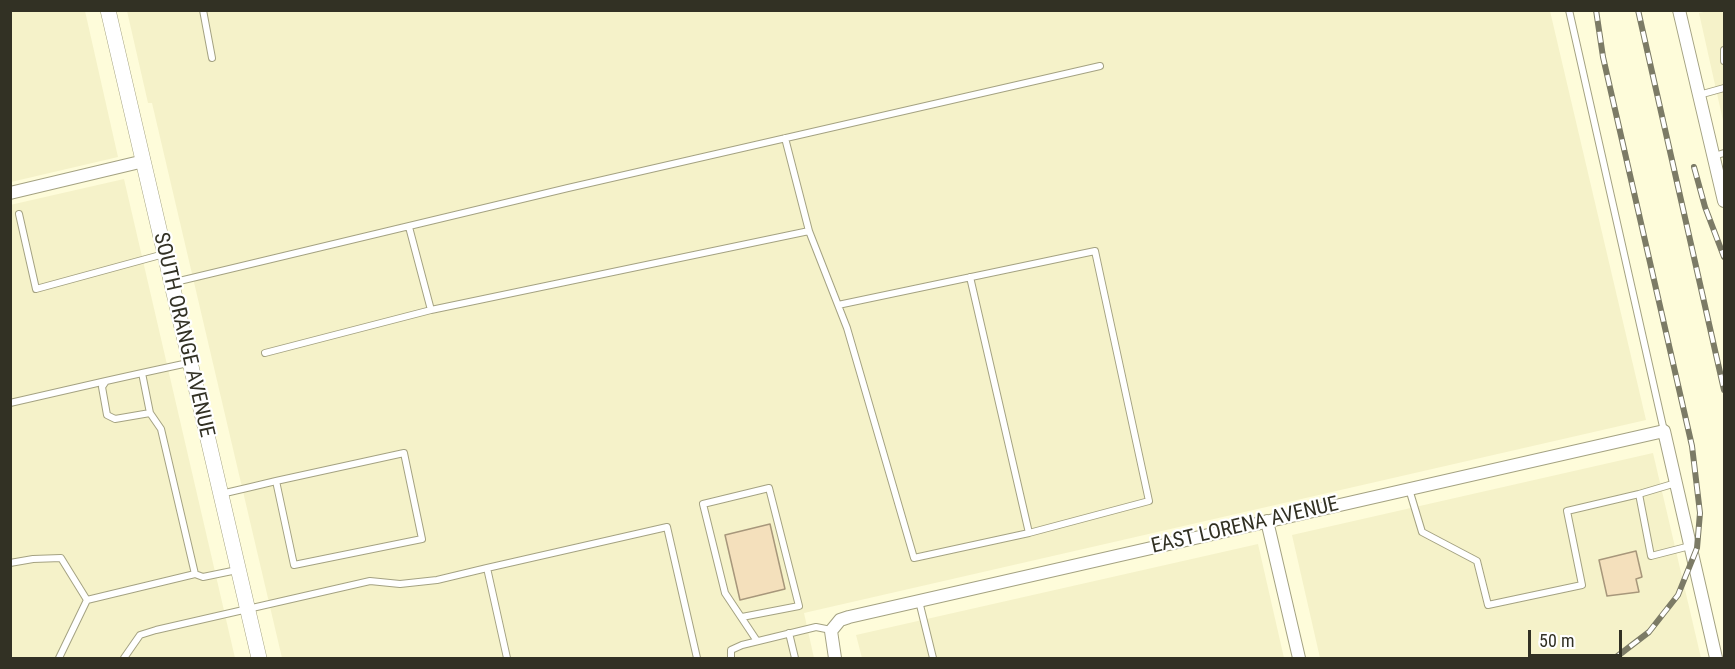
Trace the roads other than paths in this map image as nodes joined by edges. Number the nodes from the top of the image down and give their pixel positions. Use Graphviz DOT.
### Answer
graph roads {
  1 [pos="108,10"];
  2 [pos="203,10"];
  3 [pos="1569,10"];
  4 [pos="1679,10"];
  5 [pos="1725,50"];
  6 [pos="212,58"];
  7 [pos="1725,61"];
  8 [pos="1100,66"];
  9 [pos="1725,88"];
  10 [pos="1699,95"];
  11 [pos="785,138"];
  12 [pos="1719,154"];
  13 [pos="144,161"];
  14 [pos="10,192"];
  15 [pos="1725,201"];
  16 [pos="19,214"];
  17 [pos="409,226"];
  18 [pos="809,231"];
  19 [pos="164,254"];
  20 [pos="970,277"];
  21 [pos="171,284"];
  22 [pos="838,305"];
  23 [pos="431,310"];
  24 [pos="265,353"];
  25 [pos="189,363"];
  26 [pos="142,373"];
  27 [pos="106,381"];
  28 [pos="10,403"];
  29 [pos="150,413"];
  30 [pos="1664,431"];
  31 [pos="276,482"];
  32 [pos="1676,483"];
  33 [pos="1409,489"];
  34 [pos="220,494"];
  35 [pos="1639,494"];
  36 [pos="1267,521"];
  37 [pos="1029,533"];
  38 [pos="1690,546"];
  39 [pos="10,564"];
  40 [pos="487,568"];
  41 [pos="238,570"];
  42 [pos="195,574"];
  43 [pos="87,600"];
  44 [pos="919,601"];
  45 [pos="248,609"];
  46 [pos="742,617"];
  47 [pos="831,631"];
  48 [pos="789,633"];
  49 [pos="757,641"];
  50 [pos="59,658"];
  51 [pos="124,658"];
  52 [pos="259,658"];
  53 [pos="507,658"];
  54 [pos="697,658"];
  55 [pos="731,658"];
  56 [pos="795,658"];
  57 [pos="835,658"];
  58 [pos="933,658"];
  59 [pos="1299,658"];
  60 [pos="1716,658"];
  1 -- 13 [label="street, SOUTH ORANGE AVENUE"];
  2 -- 6 [label="lane"];
  3 -- 30 [label="lane"];
  4 -- 10 [label="street"];
  5 -- 7 [label="lane"];
  8 -- 11 [label="lane"];
  9 -- 10 [label="lane"];
  10 -- 12 [label="street"];
  11 -- 17 [label="lane"];
  11 -- 18 [label="lane"];
  12 -- 15 [label="street"];
  13 -- 14 [label="street"];
  13 -- 19 [label="street, SOUTH ORANGE AVENUE"];
  16 -- 19 [label="lane"];
  17 -- 21 [label="lane"];
  17 -- 23 [label="lane"];
  18 -- 22 [label="lane"];
  18 -- 23 [label="lane"];
  19 -- 21 [label="street, SOUTH ORANGE AVENUE"];
  20 -- 22 [label="lane"];
  20 -- 37 [label="lane"];
  20 -- 37 [label="lane"];
  21 -- 25 [label="street, SOUTH ORANGE AVENUE"];
  22 -- 37 [label="lane"];
  23 -- 24 [label="lane"];
  25 -- 26 [label="lane"];
  25 -- 34 [label="street, SOUTH ORANGE AVENUE"];
  26 -- 27 [label="lane"];
  26 -- 29 [label="lane"];
  27 -- 28 [label="lane"];
  27 -- 29 [label="lane"];
  29 -- 42 [label="lane"];
  30 -- 32 [label="street"];
  30 -- 33 [label="street, EAST LORENA AVENUE"];
  31 -- 31 [label="lane"];
  31 -- 34 [label="lane"];
  32 -- 35 [label="lane"];
  32 -- 38 [label="street"];
  33 -- 35 [label="lane"];
  33 -- 36 [label="street, EAST LORENA AVENUE"];
  34 -- 41 [label="street, SOUTH ORANGE AVENUE"];
  35 -- 38 [label="lane"];
  36 -- 44 [label="street, EAST LORENA AVENUE"];
  36 -- 59 [label="street"];
  38 -- 60 [label="street"];
  39 -- 43 [label="lane"];
  40 -- 45 [label="lane"];
  40 -- 53 [label="lane"];
  40 -- 54 [label="lane"];
  41 -- 42 [label="lane"];
  41 -- 45 [label="street, SOUTH ORANGE AVENUE"];
  42 -- 43 [label="lane"];
  43 -- 50 [label="lane"];
  44 -- 47 [label="street, EAST LORENA AVENUE"];
  44 -- 58 [label="lane"];
  45 -- 51 [label="lane"];
  45 -- 52 [label="street, SOUTH ORANGE AVENUE"];
  46 -- 46 [label="lane"];
  46 -- 49 [label="lane"];
  47 -- 48 [label="lane"];
  47 -- 57 [label="street"];
  48 -- 49 [label="lane"];
  48 -- 56 [label="lane"];
  49 -- 55 [label="lane"];
}
